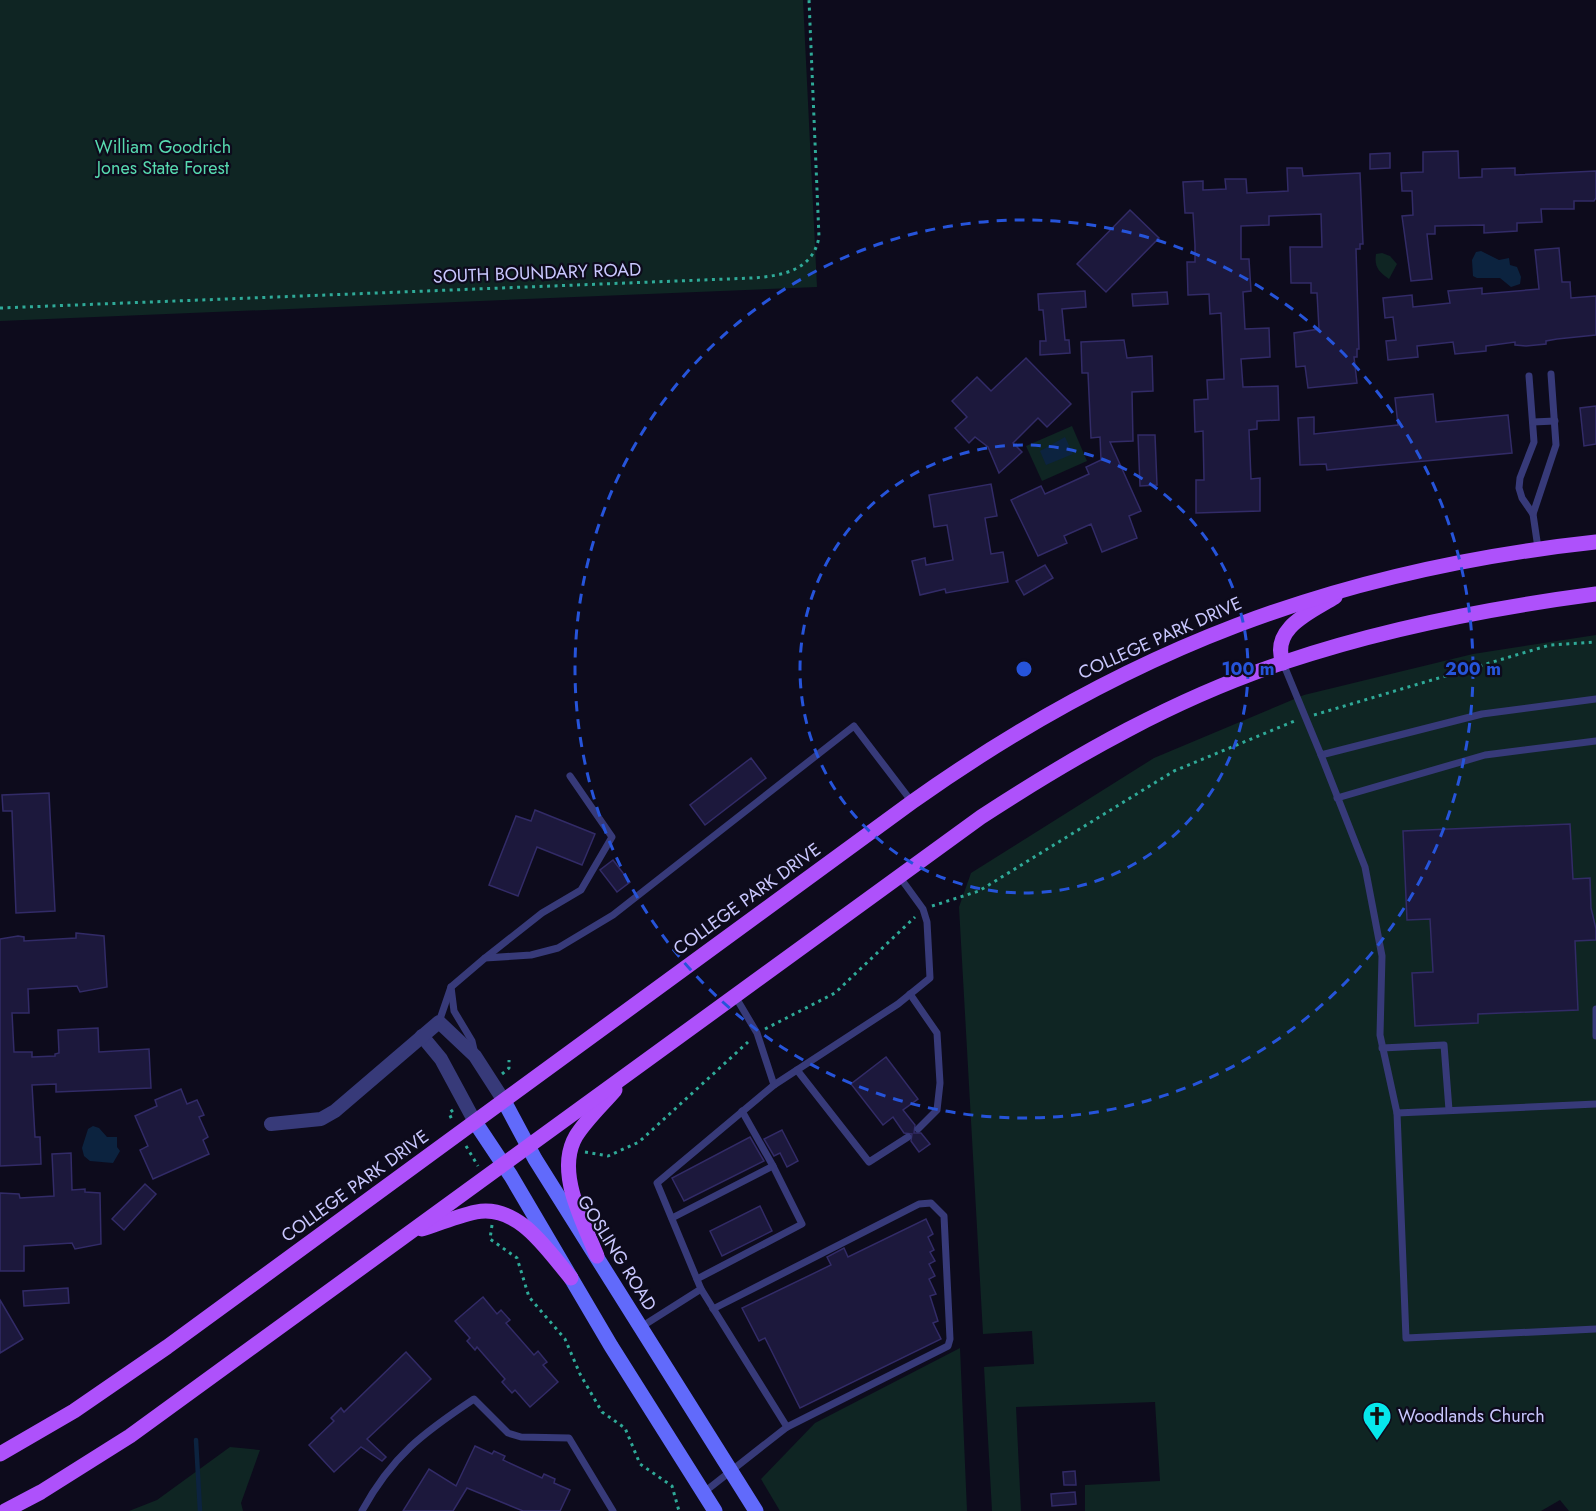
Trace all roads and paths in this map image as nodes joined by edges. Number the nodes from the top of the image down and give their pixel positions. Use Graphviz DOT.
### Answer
graph roads {
  1 [pos="809,0"];
  2 [pos="0,308"];
  3 [pos="1551,374"];
  4 [pos="1529,376"];
  5 [pos="1556,421"];
  6 [pos="1533,422"];
  7 [pos="1533,514"];
  8 [pos="1596,542"];
  9 [pos="1538,548"];
  10 [pos="1351,587"];
  11 [pos="1596,594"];
  12 [pos="1283,663"];
  13 [pos="1596,699"];
  14 [pos="1596,741"];
  15 [pos="1321,755"];
  16 [pos="570,776"];
  17 [pos="1337,798"];
  18 [pos="912,802"];
  19 [pos="899,876"];
  20 [pos="485,958"];
  21 [pos="452,987"];
  22 [pos="910,994"];
  23 [pos="735,996"];
  24 [pos="1596,1009"];
  25 [pos="439,1022"];
  26 [pos="422,1036"];
  27 [pos="1596,1036"];
  28 [pos="1382,1048"];
  29 [pos="476,1056"];
  30 [pos="797,1070"];
  31 [pos="630,1072"];
  32 [pos="774,1085"];
  33 [pos="504,1101"];
  34 [pos="1596,1104"];
  35 [pos="1449,1110"];
  36 [pos="742,1111"];
  37 [pos="1397,1113"];
  38 [pos="475,1122"];
  39 [pos="271,1124"];
  40 [pos="918,1129"];
  41 [pos="908,1137"];
  42 [pos="529,1146"];
  43 [pos="504,1164"];
  44 [pos="773,1166"];
  45 [pos="672,1218"];
  46 [pos="408,1234"];
  47 [pos="597,1256"];
  48 [pos="571,1278"];
  49 [pos="697,1279"];
  50 [pos="701,1289"];
  51 [pos="713,1309"];
  52 [pos="640,1328"];
  53 [pos="1596,1329"];
  54 [pos="787,1427"];
  55 [pos="0,1454"];
  56 [pos="731,1472"];
  57 [pos="703,1493"];
  58 [pos="5,1511"];
  59 [pos="362,1511"];
  60 [pos="614,1511"];
  61 [pos="715,1511"];
  62 [pos="756,1511"];
  1 -- 2 [label="path, SOUTH BOUNDARY ROAD"];
  3 -- 5 [label="lane"];
  4 -- 6 [label="lane"];
  5 -- 6 [label="lane"];
  5 -- 7 [label="lane"];
  6 -- 7 [label="lane"];
  7 -- 9 [label="lane"];
  8 -- 9 [label="main road, COLLEGE PARK DRIVE"];
  9 -- 10 [label="main road, COLLEGE PARK DRIVE"];
  10 -- 12 [label="main road"];
  10 -- 18 [label="main road, COLLEGE PARK DRIVE"];
  11 -- 12 [label="main road"];
  12 -- 15 [label="lane"];
  12 -- 19 [label="main road"];
  13 -- 15 [label="lane"];
  14 -- 17 [label="lane"];
  15 -- 17 [label="lane"];
  16 -- 20 [label="lane"];
  17 -- 28 [label="lane"];
  18 -- 20 [label="lane"];
  18 -- 33 [label="main road, COLLEGE PARK DRIVE"];
  19 -- 22 [label="lane"];
  19 -- 23 [label="main road"];
  20 -- 21 [label="lane"];
  21 -- 25 [label="lane"];
  21 -- 29 [label="lane"];
  22 -- 30 [label="lane"];
  22 -- 40 [label="lane"];
  23 -- 31 [label="main road"];
  23 -- 32 [label="lane"];
  24 -- 27 [label="lane"];
  25 -- 26 [label="street"];
  25 -- 29 [label="street, GOSLING ROAD"];
  26 -- 38 [label="street"];
  26 -- 39 [label="street"];
  28 -- 35 [label="lane"];
  28 -- 37 [label="lane"];
  29 -- 33 [label="street, GOSLING ROAD"];
  30 -- 32 [label="lane"];
  30 -- 41 [label="lane"];
  31 -- 42 [label="main road"];
  31 -- 47 [label="main road"];
  32 -- 36 [label="lane"];
  33 -- 38 [label="main road, COLLEGE PARK DRIVE"];
  33 -- 42 [label="main road, GOSLING ROAD"];
  34 -- 35 [label="lane"];
  35 -- 37 [label="lane"];
  36 -- 44 [label="lane"];
  36 -- 45 [label="lane"];
  37 -- 53 [label="lane"];
  38 -- 43 [label="main road"];
  38 -- 55 [label="main road, COLLEGE PARK DRIVE"];
  42 -- 43 [label="main road"];
  42 -- 47 [label="main road, GOSLING ROAD"];
  43 -- 46 [label="main road"];
  43 -- 48 [label="main road"];
  44 -- 45 [label="lane"];
  44 -- 49 [label="lane"];
  45 -- 49 [label="lane"];
  46 -- 48 [label="main road"];
  46 -- 58 [label="main road"];
  47 -- 52 [label="main road, GOSLING ROAD"];
  48 -- 57 [label="main road"];
  49 -- 50 [label="lane"];
  50 -- 51 [label="lane"];
  50 -- 52 [label="lane"];
  51 -- 54 [label="lane"];
  51 -- 54 [label="lane"];
  52 -- 56 [label="main road, GOSLING ROAD"];
  54 -- 56 [label="lane"];
  56 -- 57 [label="lane"];
  56 -- 62 [label="main road, GOSLING ROAD"];
  57 -- 61 [label="main road"];
  59 -- 60 [label="lane"];
}
